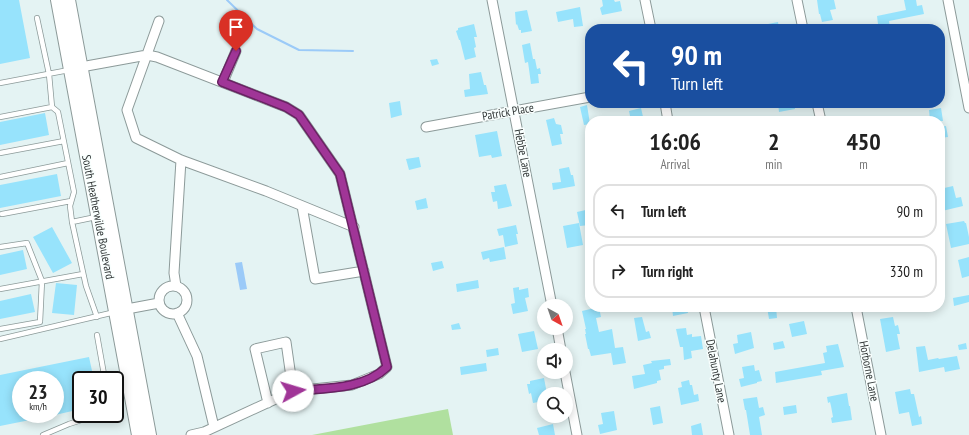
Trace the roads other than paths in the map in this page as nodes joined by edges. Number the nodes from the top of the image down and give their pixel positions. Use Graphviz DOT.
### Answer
graph roads {
  1 [pos="57,0"];
  2 [pos="69,0"];
  3 [pos="492,0"];
  4 [pos="645,0"];
  5 [pos="797,0"];
  6 [pos="948,0"];
  7 [pos="37,18"];
  8 [pos="159,21"];
  9 [pos="650,24"];
  10 [pos="802,24"];
  11 [pos="236,51"];
  12 [pos="146,55"];
  13 [pos="75,68"];
  14 [pos="49,74"];
  15 [pos="222,82"];
  16 [pos="0,83"];
  17 [pos="585,98"];
  18 [pos="52,106"];
  19 [pos="969,108"];
  20 [pos="515,111"];
  21 [pos="0,117"];
  22 [pos="426,127"];
  23 [pos="64,141"];
  24 [pos="0,153"];
  25 [pos="181,160"];
  26 [pos="68,163"];
  27 [pos="0,177"];
  28 [pos="71,201"];
  29 [pos="302,206"];
  30 [pos="2,214"];
  31 [pos="98,217"];
  32 [pos="72,222"];
  33 [pos="354,227"];
  34 [pos="0,247"];
  35 [pos="364,271"];
  36 [pos="83,274"];
  37 [pos="42,282"];
  38 [pos="176,286"];
  39 [pos="0,290"];
  40 [pos="551,299"];
  41 [pos="159,303"];
  42 [pos="127,309"];
  43 [pos="115,312"];
  44 [pos="705,312"];
  45 [pos="857,312"];
  46 [pos="177,314"];
  47 [pos="97,317"];
  48 [pos="0,329"];
  49 [pos="97,335"];
  50 [pos="0,339"];
  51 [pos="103,371"];
  52 [pos="566,379"];
  53 [pos="293,391"];
  54 [pos="268,403"];
  55 [pos="72,423"];
  56 [pos="214,427"];
  57 [pos="43,435"];
  58 [pos="138,435"];
  59 [pos="150,435"];
  60 [pos="191,435"];
  61 [pos="577,435"];
  62 [pos="729,435"];
  63 [pos="881,435"];
  1 -- 13 [label="main road, South Heatherwilde Boulevard"];
  2 -- 13 [label="main road, South Heatherwilde Boulevard"];
  3 -- 20 [label="street, Hebbe Lane"];
  4 -- 9 [label="street"];
  5 -- 10 [label="street"];
  6 -- 19 [label="street"];
  7 -- 14 [label="lane"];
  8 -- 12 [label="street"];
  11 -- 15 [label="street"];
  12 -- 13 [label="street"];
  12 -- 15 [label="street"];
  12 -- 25 [label="street"];
  13 -- 14 [label="lane"];
  13 -- 31 [label="main road, South Heatherwilde Boulevard"];
  13 -- 42 [label="main road, South Heatherwilde Boulevard"];
  14 -- 16 [label="lane"];
  14 -- 18 [label="lane"];
  15 -- 33 [label="street"];
  17 -- 20 [label="street, Patrick Place"];
  18 -- 21 [label="lane"];
  18 -- 23 [label="lane"];
  20 -- 22 [label="street, Patrick Place"];
  20 -- 40 [label="street, Hebbe Lane"];
  23 -- 24 [label="lane"];
  23 -- 26 [label="lane"];
  25 -- 29 [label="street"];
  25 -- 38 [label="street"];
  26 -- 27 [label="lane"];
  26 -- 28 [label="lane"];
  28 -- 30 [label="lane"];
  28 -- 32 [label="lane"];
  29 -- 33 [label="street"];
  29 -- 35 [label="street"];
  31 -- 32 [label="lane"];
  31 -- 43 [label="main road, South Heatherwilde Boulevard"];
  32 -- 36 [label="lane"];
  33 -- 35 [label="street"];
  34 -- 37 [label="lane"];
  35 -- 53 [label="street"];
  36 -- 37 [label="lane"];
  36 -- 47 [label="lane"];
  37 -- 39 [label="lane"];
  37 -- 48 [label="lane"];
  38 -- 41 [label="street"];
  38 -- 46 [label="street"];
  41 -- 42 [label="street"];
  41 -- 46 [label="street"];
  42 -- 43 [label="main road"];
  42 -- 59 [label="main road, South Heatherwilde Boulevard"];
  43 -- 47 [label="lane"];
  43 -- 58 [label="main road, South Heatherwilde Boulevard"];
  44 -- 62 [label="street, Delahunty Lane"];
  45 -- 63 [label="street, Horborne Lane"];
  46 -- 56 [label="street"];
  47 -- 50 [label="lane"];
  49 -- 51 [label="lane"];
  52 -- 61 [label="street"];
  53 -- 54 [label="street"];
  53 -- 54 [label="street"];
  54 -- 56 [label="street"];
  55 -- 57 [label="lane"];
  56 -- 60 [label="street"];
}
